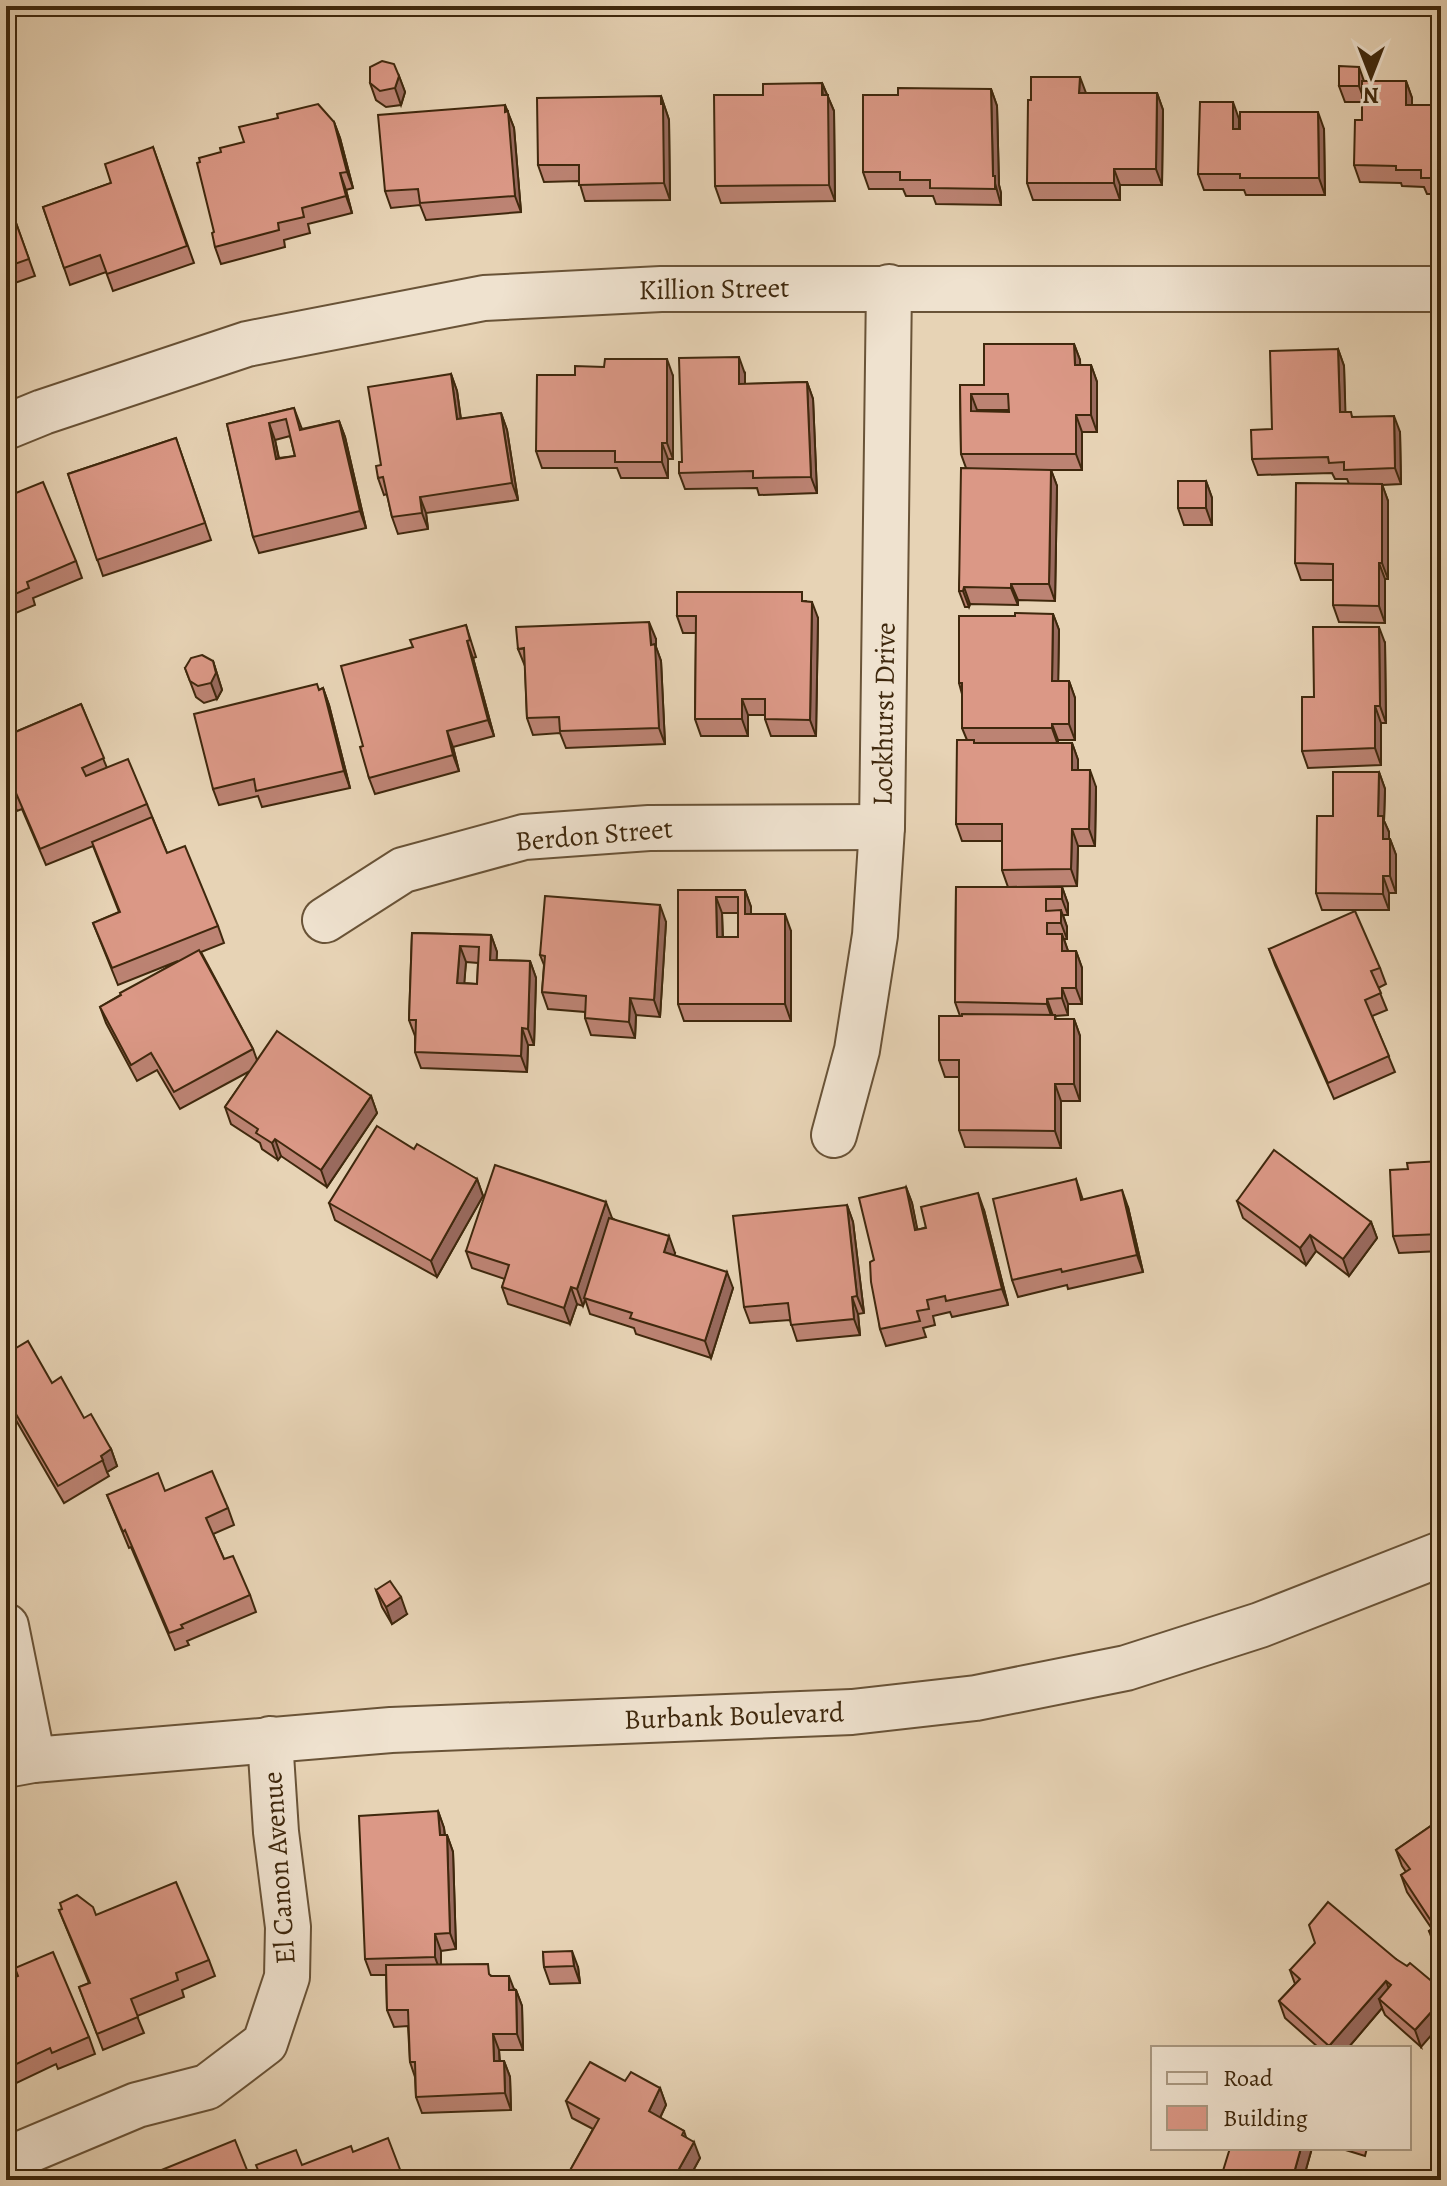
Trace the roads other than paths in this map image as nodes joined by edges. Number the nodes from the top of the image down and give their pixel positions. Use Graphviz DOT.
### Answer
graph roads {
  1 [pos="889,287"];
  2 [pos="1441,289"];
  3 [pos="6,427"];
  4 [pos="882,827"];
  5 [pos="325,920"];
  6 [pos="834,1135"];
  7 [pos="1441,1554"];
  8 [pos="6,1626"];
  9 [pos="270,1739"];
  10 [pos="20,1762"];
  11 [pos="6,2160"];
  1 -- 2 [label="street, Killion Street"];
  1 -- 3 [label="street, Killion Street"];
  1 -- 4 [label="street, Lockhurst Drive"];
  4 -- 5 [label="street, Berdon Street"];
  4 -- 6 [label="street, Lockhurst Drive"];
  7 -- 9 [label="street, Burbank Boulevard"];
  8 -- 10 [label="street"];
  9 -- 10 [label="street, Burbank Boulevard"];
  9 -- 11 [label="street, El Canon Avenue"];
}
